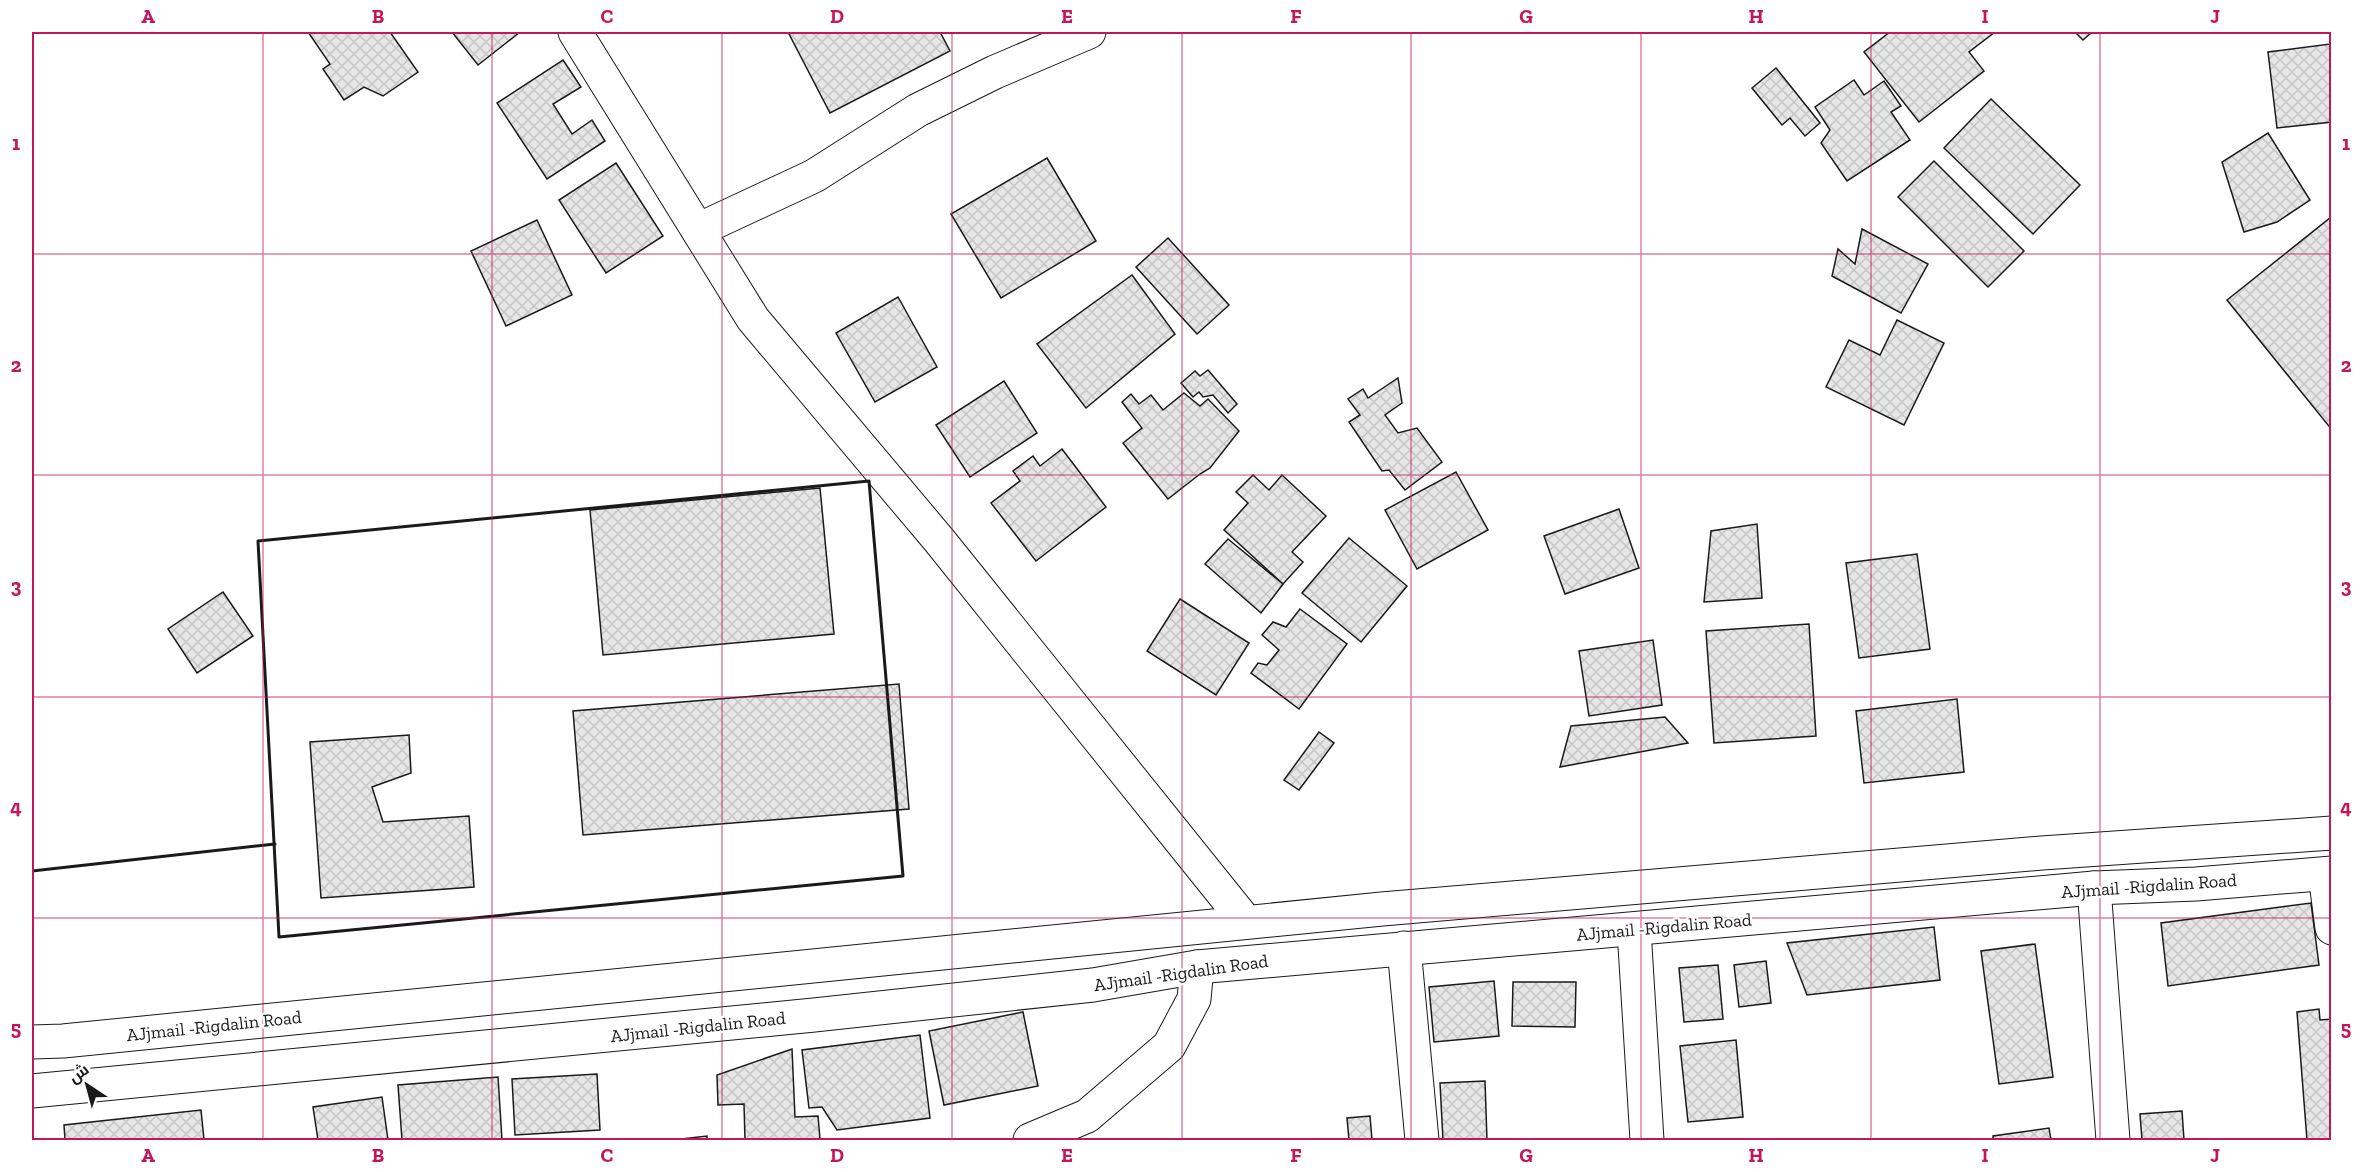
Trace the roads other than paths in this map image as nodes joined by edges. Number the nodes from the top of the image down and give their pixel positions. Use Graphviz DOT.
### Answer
graph roads {
  1 [pos="575,32"];
  2 [pos="1089,32"];
  3 [pos="698,230"];
  4 [pos="2331,833"];
  5 [pos="2328,874"];
  6 [pos="2094,888"];
  7 [pos="1246,922"];
  8 [pos="2331,928"];
  9 [pos="1635,930"];
  10 [pos="1404,948"];
  11 [pos="1197,967"];
  12 [pos="32,1042"];
  13 [pos="32,1091"];
  14 [pos="1030,1140"];
  15 [pos="1422,1140"];
  16 [pos="1647,1140"];
  17 [pos="2113,1140"];
  1 -- 3 [label="main road"];
  2 -- 3 [label="main road"];
  3 -- 7 [label="main road"];
  4 -- 7 [label="main road, AJjmail -Rigdalin Road"];
  5 -- 6 [label="main road, AJjmail -Rigdalin Road"];
  5 -- 8 [label="main road"];
  6 -- 9 [label="main road, AJjmail -Rigdalin Road"];
  6 -- 17 [label="main road"];
  7 -- 12 [label="main road, AJjmail -Rigdalin Road"];
  9 -- 10 [label="main road, AJjmail -Rigdalin Road"];
  9 -- 16 [label="main road"];
  10 -- 11 [label="main road, AJjmail -Rigdalin Road"];
  10 -- 15 [label="main road"];
  11 -- 13 [label="main road, AJjmail -Rigdalin Road"];
  11 -- 14 [label="main road"];
}
